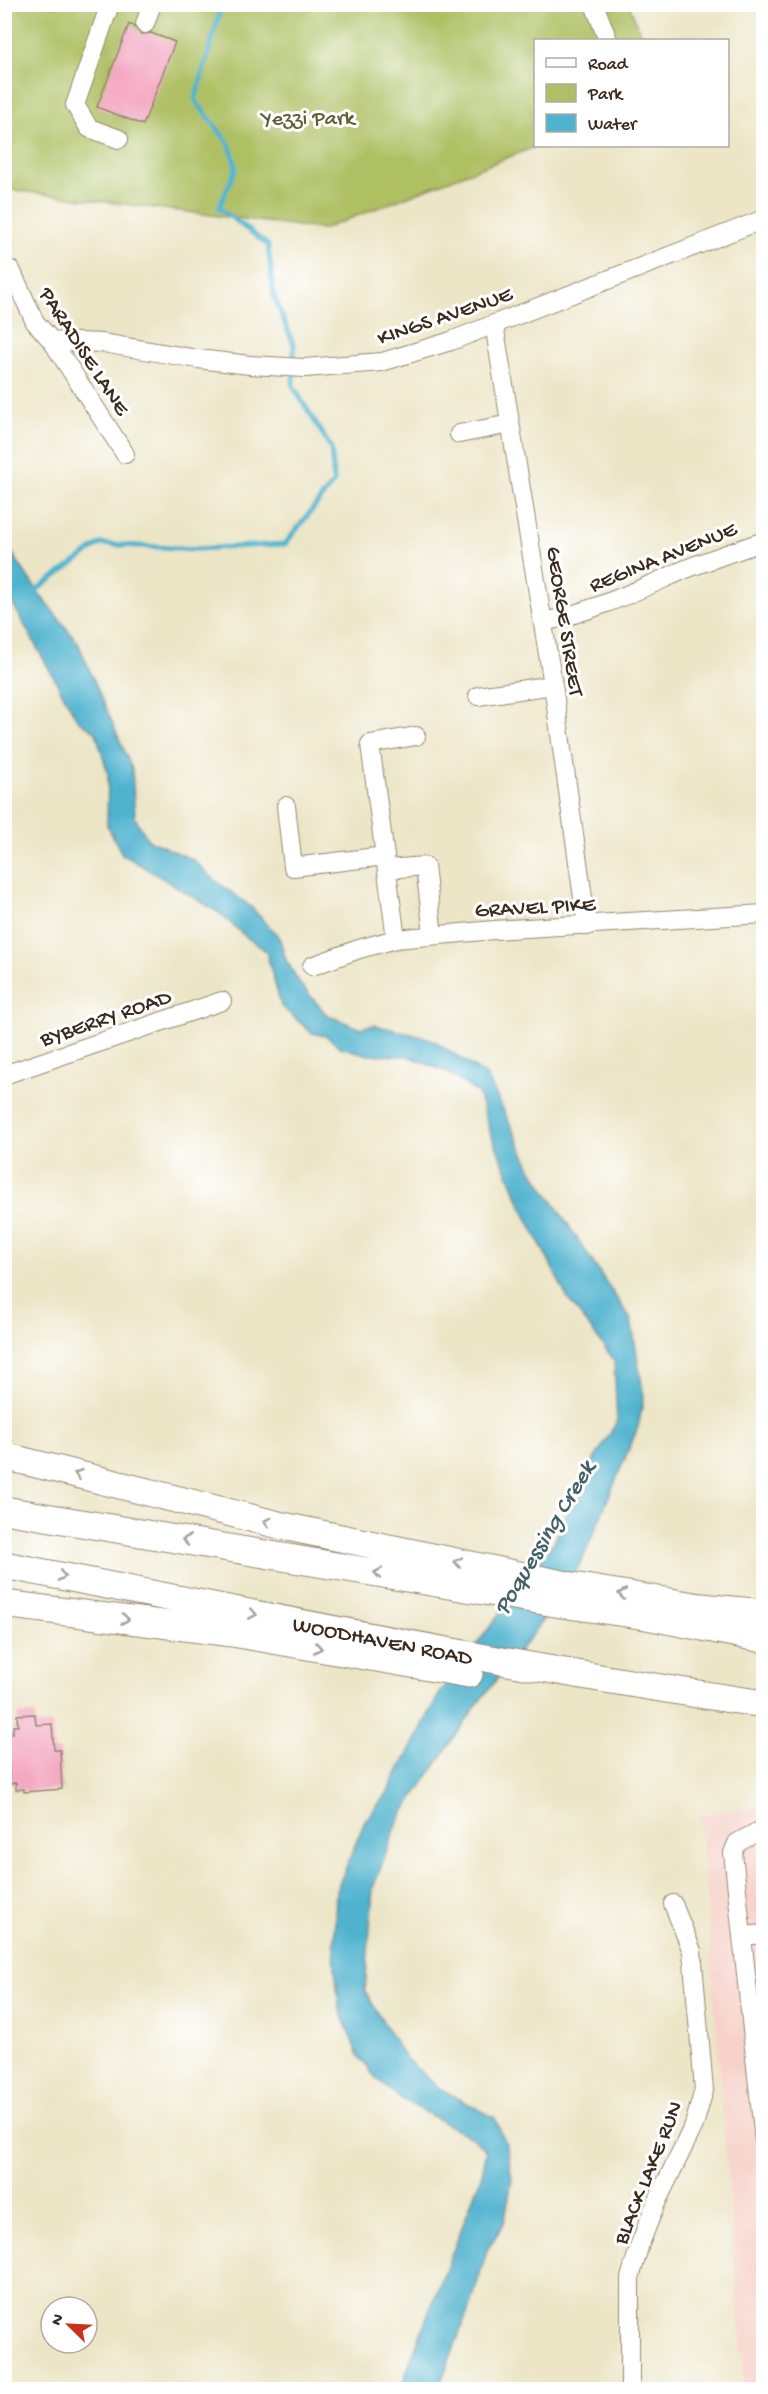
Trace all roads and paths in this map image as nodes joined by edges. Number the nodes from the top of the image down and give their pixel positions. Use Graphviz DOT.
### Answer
graph roads {
  1 [pos="110,4"];
  2 [pos="152,4"];
  3 [pos="594,4"];
  4 [pos="146,24"];
  5 [pos="608,39"];
  6 [pos="119,139"];
  7 [pos="764,219"];
  8 [pos="11,270"];
  9 [pos="494,324"];
  10 [pos="52,341"];
  11 [pos="510,424"];
  12 [pos="459,434"];
  13 [pos="125,454"];
  14 [pos="764,541"];
  15 [pos="543,622"];
  16 [pos="553,685"];
  17 [pos="478,696"];
  18 [pos="416,736"];
  19 [pos="286,806"];
  20 [pos="386,862"];
  21 [pos="764,914"];
  22 [pos="587,926"];
  23 [pos="433,935"];
  24 [pos="396,939"];
  25 [pos="312,966"];
  26 [pos="222,1001"];
  27 [pos="4,1075"];
  28 [pos="4,1456"];
  29 [pos="4,1500"];
  30 [pos="4,1510"];
  31 [pos="126,1530"];
  32 [pos="4,1565"];
  33 [pos="507,1584"];
  34 [pos="564,1594"];
  35 [pos="4,1604"];
  36 [pos="764,1613"];
  37 [pos="646,1616"];
  38 [pos="764,1625"];
  39 [pos="764,1639"];
  40 [pos="454,1662"];
  41 [pos="514,1672"];
  42 [pos="635,1685"];
  43 [pos="764,1704"];
  44 [pos="764,1709"];
  45 [pos="764,1718"];
  46 [pos="764,1831"];
  47 [pos="673,1904"];
  48 [pos="764,1934"];
  49 [pos="744,1936"];
  50 [pos="764,2141"];
  51 [pos="630,2390"];
  1 -- 6 [label="street"];
  2 -- 4 [label="street"];
  3 -- 5 [label="street"];
  7 -- 9 [label="street, KINGS AVENUE"];
  8 -- 10 [label="street, PARADISE LANE"];
  9 -- 10 [label="street, KINGS AVENUE"];
  9 -- 11 [label="street, GEORGE STREET"];
  10 -- 13 [label="street, PARADISE LANE"];
  11 -- 12 [label="street"];
  11 -- 15 [label="street, GEORGE STREET"];
  14 -- 15 [label="street, REGINA AVENUE"];
  15 -- 16 [label="street, GEORGE STREET"];
  16 -- 17 [label="street"];
  16 -- 22 [label="street, GEORGE STREET"];
  18 -- 20 [label="street"];
  19 -- 20 [label="street"];
  20 -- 23 [label="street"];
  20 -- 24 [label="street"];
  21 -- 22 [label="street, GRAVEL PIKE"];
  22 -- 23 [label="street, GRAVEL PIKE"];
  23 -- 24 [label="street, GRAVEL PIKE"];
  24 -- 25 [label="street, GRAVEL PIKE"];
  26 -- 27 [label="street, BYBERRY ROAD"];
  33 -- 28 [label="highway, one-way"];
  29 -- 31 [label="highway"];
  30 -- 31 [label="highway"];
  33 -- 31 [label="highway, one-way"];
  32 -- 40 [label="highway, WOODHAVEN ROAD, one-way"];
  33 -- 34 [label="highway"];
  36 -- 34 [label="highway, one-way"];
  34 -- 37 [label="highway"];
  35 -- 40 [label="highway, one-way"];
  37 -- 38 [label="highway"];
  37 -- 39 [label="highway"];
  40 -- 41 [label="highway, WOODHAVEN ROAD"];
  41 -- 42 [label="highway, WOODHAVEN ROAD"];
  41 -- 45 [label="highway"];
  42 -- 43 [label="highway, WOODHAVEN ROAD"];
  42 -- 44 [label="highway"];
  46 -- 49 [label="street"];
  47 -- 51 [label="street, BLACK LAKE RUN"];
  48 -- 49 [label="street"];
  49 -- 50 [label="street"];
}
